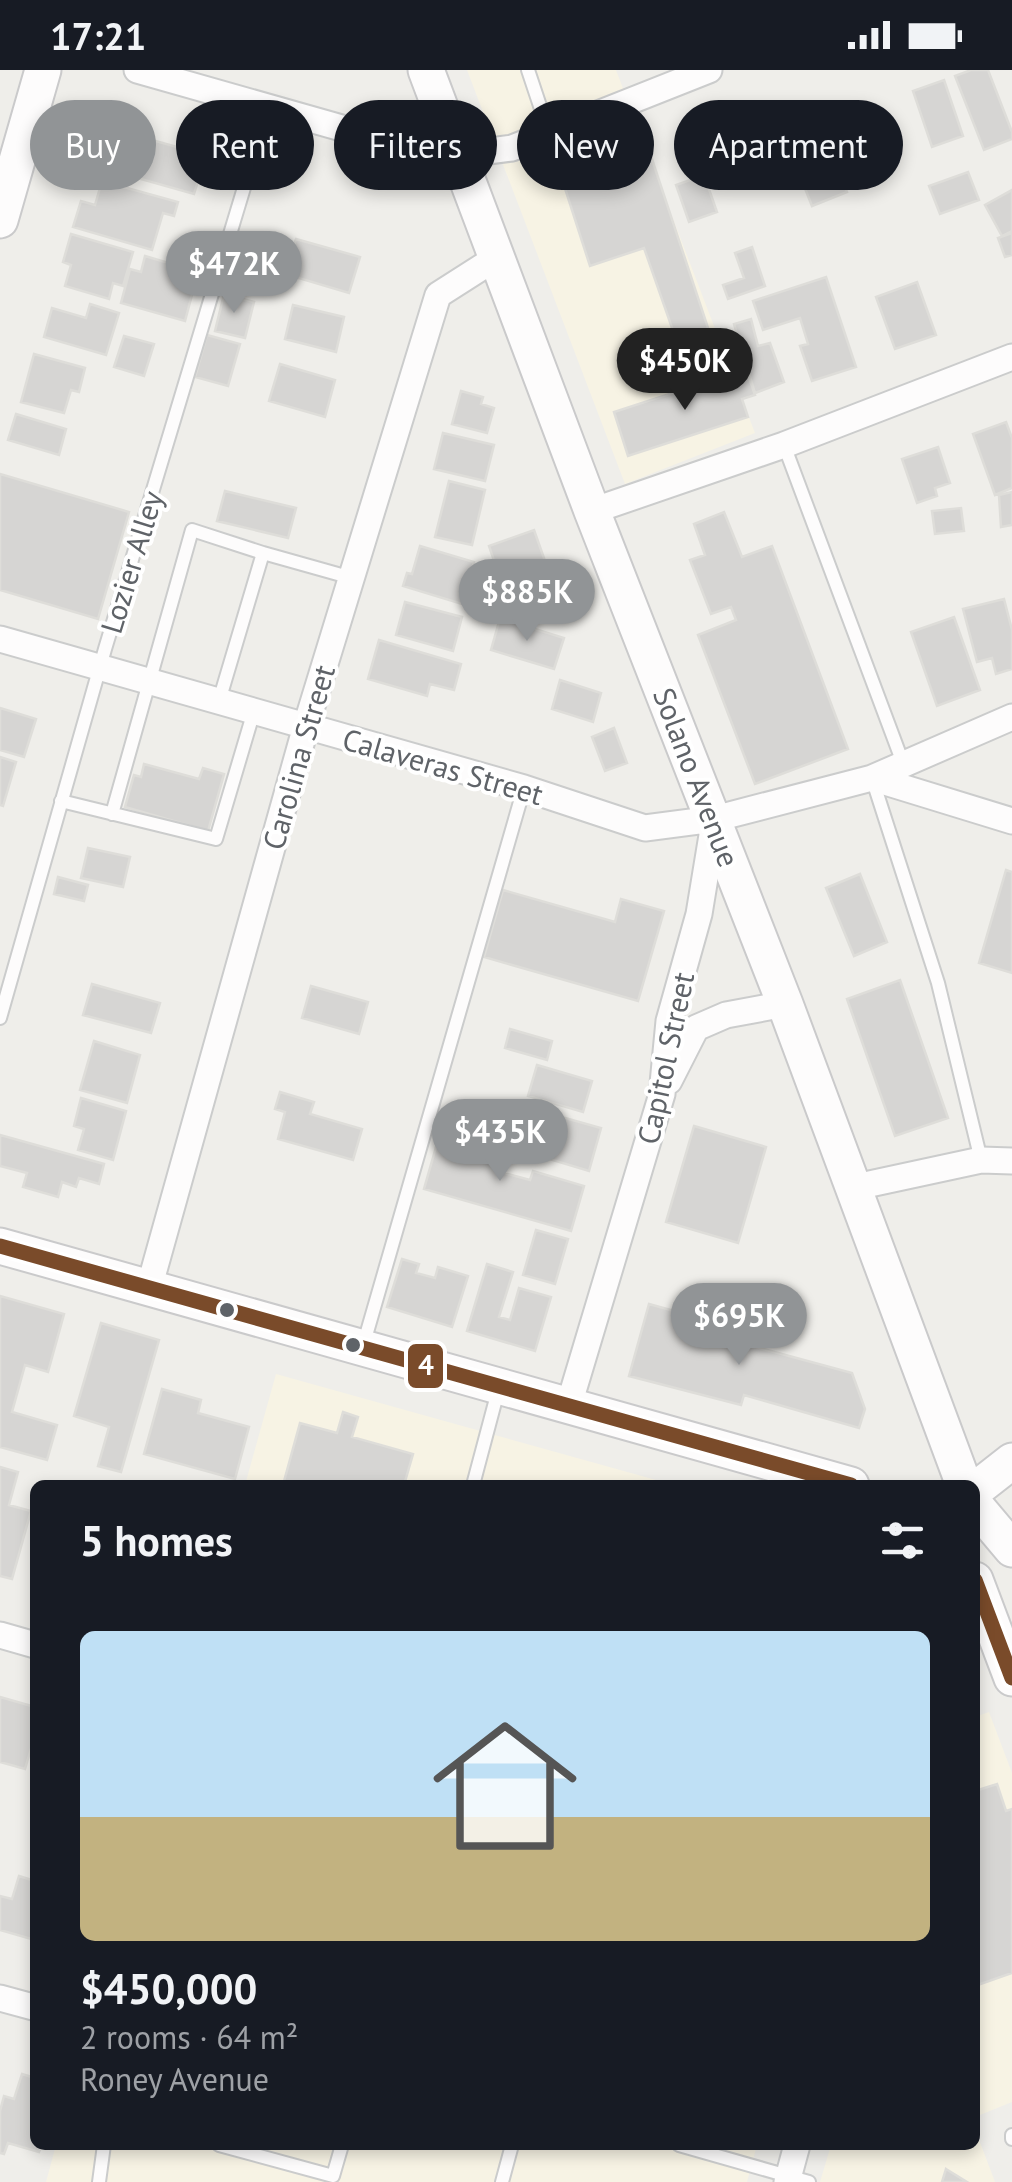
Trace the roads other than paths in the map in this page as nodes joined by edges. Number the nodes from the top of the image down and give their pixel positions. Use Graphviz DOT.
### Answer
graph roads {
  1 [pos="43,70"];
  2 [pos="137,70"];
  3 [pos="426,70"];
  4 [pos="528,70"];
  5 [pos="708,70"];
  6 [pos="240,100"];
  7 [pos="437,100"];
  8 [pos="538,100"];
  9 [pos="633,100"];
  10 [pos="243,190"];
  11 [pos="471,190"];
  12 [pos="0,220"];
  13 [pos="496,258"];
  14 [pos="1012,357"];
  15 [pos="784,445"];
  16 [pos="592,512"];
  17 [pos="263,553"];
  18 [pos="352,578"];
  19 [pos="0,639"];
  20 [pos="99,667"];
  21 [pos="148,681"];
  22 [pos="219,701"];
  23 [pos="254,712"];
  24 [pos="1012,717"];
  25 [pos="306,726"];
  26 [pos="903,762"];
  27 [pos="872,778"];
  28 [pos="524,788"];
  29 [pos="62,802"];
  30 [pos="112,814"];
  31 [pos="714,819"];
  32 [pos="1012,821"];
  33 [pos="785,1004"];
  34 [pos="0,1018"];
  35 [pos="662,1094"];
  36 [pos="980,1160"];
  37 [pos="1012,1161"];
  38 [pos="851,1188"];
  39 [pos="0,1246"];
  40 [pos="150,1288"];
  41 [pos="362,1348"];
  42 [pos="499,1388"];
  43 [pos="568,1408"];
  44 [pos="1012,1461"];
  45 [pos="474,1480"];
  46 [pos="832,1480"];
  47 [pos="962,1480"];
  48 [pos="980,1486"];
  49 [pos="980,1511"];
  50 [pos="1012,1549"];
  51 [pos="980,1593"];
  52 [pos="0,1635"];
  53 [pos="30,1644"];
  54 [pos="1012,1678"];
  55 [pos="0,1998"];
  56 [pos="30,2006"];
  57 [pos="103,2150"];
  58 [pos="238,2150"];
  59 [pos="341,2150"];
  60 [pos="511,2150"];
  61 [pos="696,2150"];
  62 [pos="798,2150"];
  63 [pos="795,2180"];
  64 [pos="99,2182"];
  65 [pos="502,2182"];
  1 -- 12 [label="main road"];
  2 -- 6 [label="street"];
  3 -- 7 [label="main road, Solano Avenue"];
  4 -- 8 [label="lane"];
  5 -- 9 [label="street"];
  10 -- 20 [label="lane, Lozier Alley"];
  11 -- 13 [label="main road, Solano Avenue"];
  13 -- 16 [label="main road, Solano Avenue"];
  13 -- 18 [label="street, Carolina Street"];
  14 -- 15 [label="street"];
  15 -- 16 [label="street"];
  15 -- 26 [label="lane"];
  16 -- 31 [label="main road, Solano Avenue"];
  17 -- 18 [label="lane"];
  17 -- 21 [label="lane"];
  17 -- 22 [label="lane"];
  18 -- 25 [label="street, Carolina Street"];
  19 -- 20 [label="street, Calaveras Street"];
  20 -- 21 [label="street, Calaveras Street"];
  20 -- 29 [label="lane, Lozier Alley"];
  21 -- 22 [label="street, Calaveras Street"];
  21 -- 30 [label="lane"];
  22 -- 23 [label="street, Calaveras Street"];
  23 -- 25 [label="street, Calaveras Street"];
  23 -- 30 [label="lane"];
  24 -- 26 [label="street, Calaveras Street"];
  25 -- 28 [label="street, Calaveras Street"];
  25 -- 40 [label="street, Carolina Street"];
  26 -- 27 [label="street, Calaveras Street"];
  27 -- 31 [label="street, Calaveras Street"];
  27 -- 32 [label="street"];
  27 -- 36 [label="lane"];
  28 -- 31 [label="street, Calaveras Street"];
  28 -- 41 [label="lane"];
  29 -- 30 [label="lane"];
  29 -- 34 [label="lane, Lozier Alley"];
  31 -- 33 [label="main road, Solano Avenue"];
  31 -- 35 [label="street, Capitol Street"];
  33 -- 35 [label="street"];
  33 -- 38 [label="main road, Solano Avenue"];
  35 -- 43 [label="street, Capitol Street"];
  36 -- 37 [label="street"];
  36 -- 38 [label="street"];
  38 -- 47 [label="main road, Solano Avenue"];
  39 -- 40 [label="main road"];
  40 -- 41 [label="main road"];
  41 -- 42 [label="main road"];
  42 -- 43 [label="main road"];
  42 -- 45 [label="lane"];
  43 -- 46 [label="main road"];
  44 -- 48 [label="main road"];
  49 -- 50 [label="main road"];
  51 -- 54 [label="main road"];
  52 -- 53 [label="street"];
  55 -- 56 [label="street"];
  57 -- 64 [label="lane"];
  58 -- 59 [label="lane"];
  60 -- 65 [label="lane"];
  61 -- 63 [label="lane"];
  62 -- 63 [label="street"];
}
